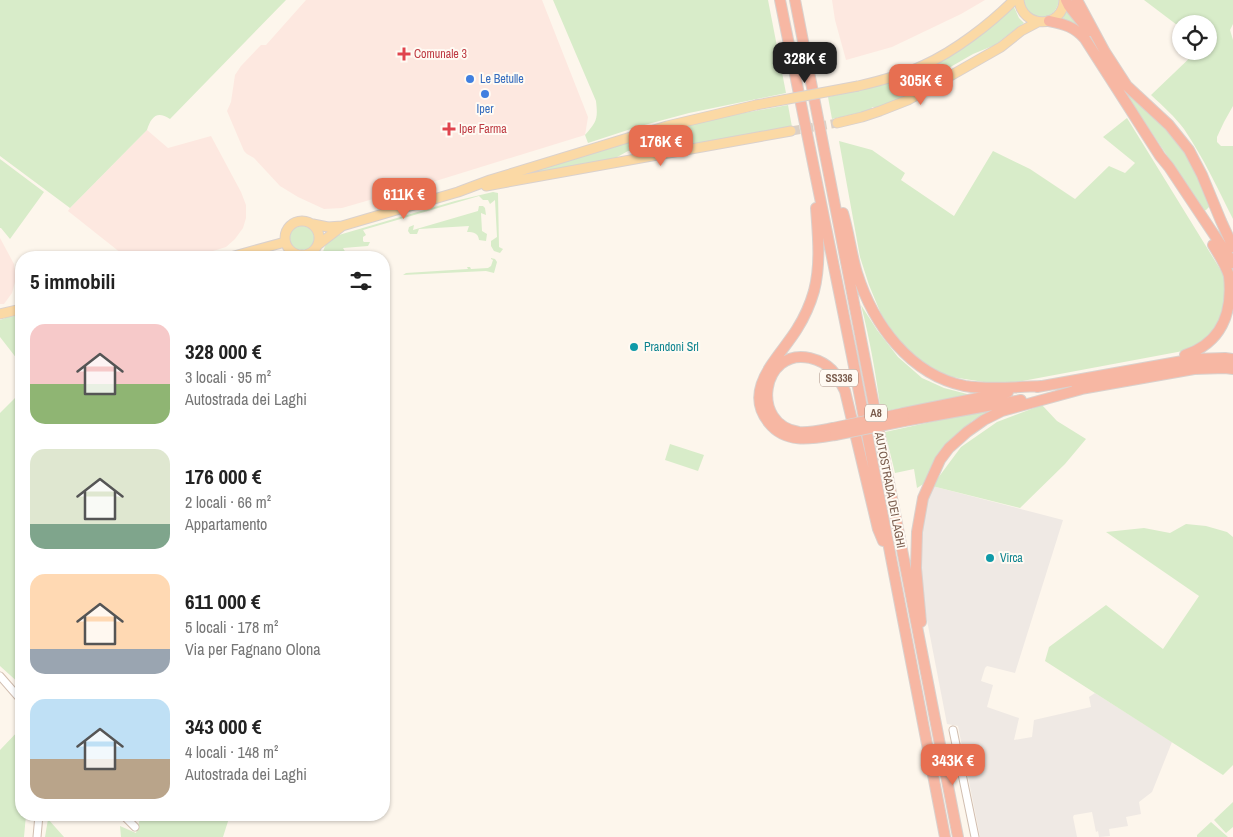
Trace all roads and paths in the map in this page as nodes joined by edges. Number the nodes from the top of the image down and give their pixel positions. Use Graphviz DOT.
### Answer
graph roads {
  1 [pos="780,0"];
  2 [pos="795,0"];
  3 [pos="1014,0"];
  4 [pos="1019,0"];
  5 [pos="1065,0"];
  6 [pos="1077,0"];
  7 [pos="1049,21"];
  8 [pos="1038,22"];
  9 [pos="1105,52"];
  10 [pos="837,123"];
  11 [pos="791,131"];
  12 [pos="1160,156"];
  13 [pos="827,163"];
  14 [pos="813,166"];
  15 [pos="458,192"];
  16 [pos="312,224"];
  17 [pos="342,226"];
  18 [pos="285,242"];
  19 [pos="319,244"];
  20 [pos="1233,247"];
  21 [pos="252,251"];
  22 [pos="290,251"];
  23 [pos="314,251"];
  24 [pos="1233,263"];
  25 [pos="15,310"];
  26 [pos="0,314"];
  27 [pos="1233,360"];
  28 [pos="1161,364"];
  29 [pos="1233,369"];
  30 [pos="1041,386"];
  31 [pos="1082,389"];
  32 [pos="904,417"];
  33 [pos="834,432"];
  34 [pos="891,561"];
  35 [pos="924,663"];
  36 [pos="0,676"];
  37 [pos="15,693"];
  38 [pos="953,730"];
  39 [pos="38,821"];
  40 [pos="128,821"];
  41 [pos="134,827"];
  42 [pos="37,837"];
  43 [pos="945,837"];
  44 [pos="958,837"];
  45 [pos="975,837"];
  1 -- 14 [label="highway, AUTOSTRADA DEI LAGHI / A8"];
  2 -- 13 [label="highway, AUTOSTRADA DEI LAGHI / A8"];
  3 -- 15 [label="main road, bridge"];
  4 -- 8 [label="main road"];
  5 -- 7 [label="main road"];
  5 -- 9 [label="highway"];
  6 -- 9 [label="highway"];
  7 -- 8 [label="main road"];
  7 -- 12 [label="highway"];
  8 -- 10 [label="main road"];
  9 -- 20 [label="highway"];
  11 -- 15 [label="main road"];
  12 -- 24 [label="highway"];
  12 -- 28 [label="highway"];
  13 -- 30 [label="highway"];
  13 -- 35 [label="highway, AUTOSTRADA DEI LAGHI / A8"];
  14 -- 33 [label="highway"];
  14 -- 34 [label="highway, AUTOSTRADA DEI LAGHI / A8"];
  15 -- 17 [label="main road"];
  16 -- 17 [label="main road"];
  16 -- 18 [label="main road"];
  16 -- 19 [label="main road"];
  17 -- 19 [label="main road"];
  18 -- 21 [label="main road"];
  18 -- 22 [label="main road"];
  19 -- 23 [label="main road"];
  25 -- 26 [label="main road"];
  27 -- 28 [label="highway"];
  28 -- 30 [label="highway"];
  29 -- 31 [label="highway"];
  30 -- 32 [label="highway"];
  31 -- 32 [label="highway"];
  31 -- 35 [label="highway"];
  32 -- 33 [label="highway, bridge"];
  33 -- 34 [label="highway, SS336"];
  34 -- 43 [label="highway, AUTOSTRADA DEI LAGHI / A8"];
  35 -- 44 [label="highway, AUTOSTRADA DEI LAGHI / A8"];
  36 -- 37 [label="street"];
  38 -- 45 [label="street"];
  39 -- 42 [label="street"];
  40 -- 41 [label="street"];
}
